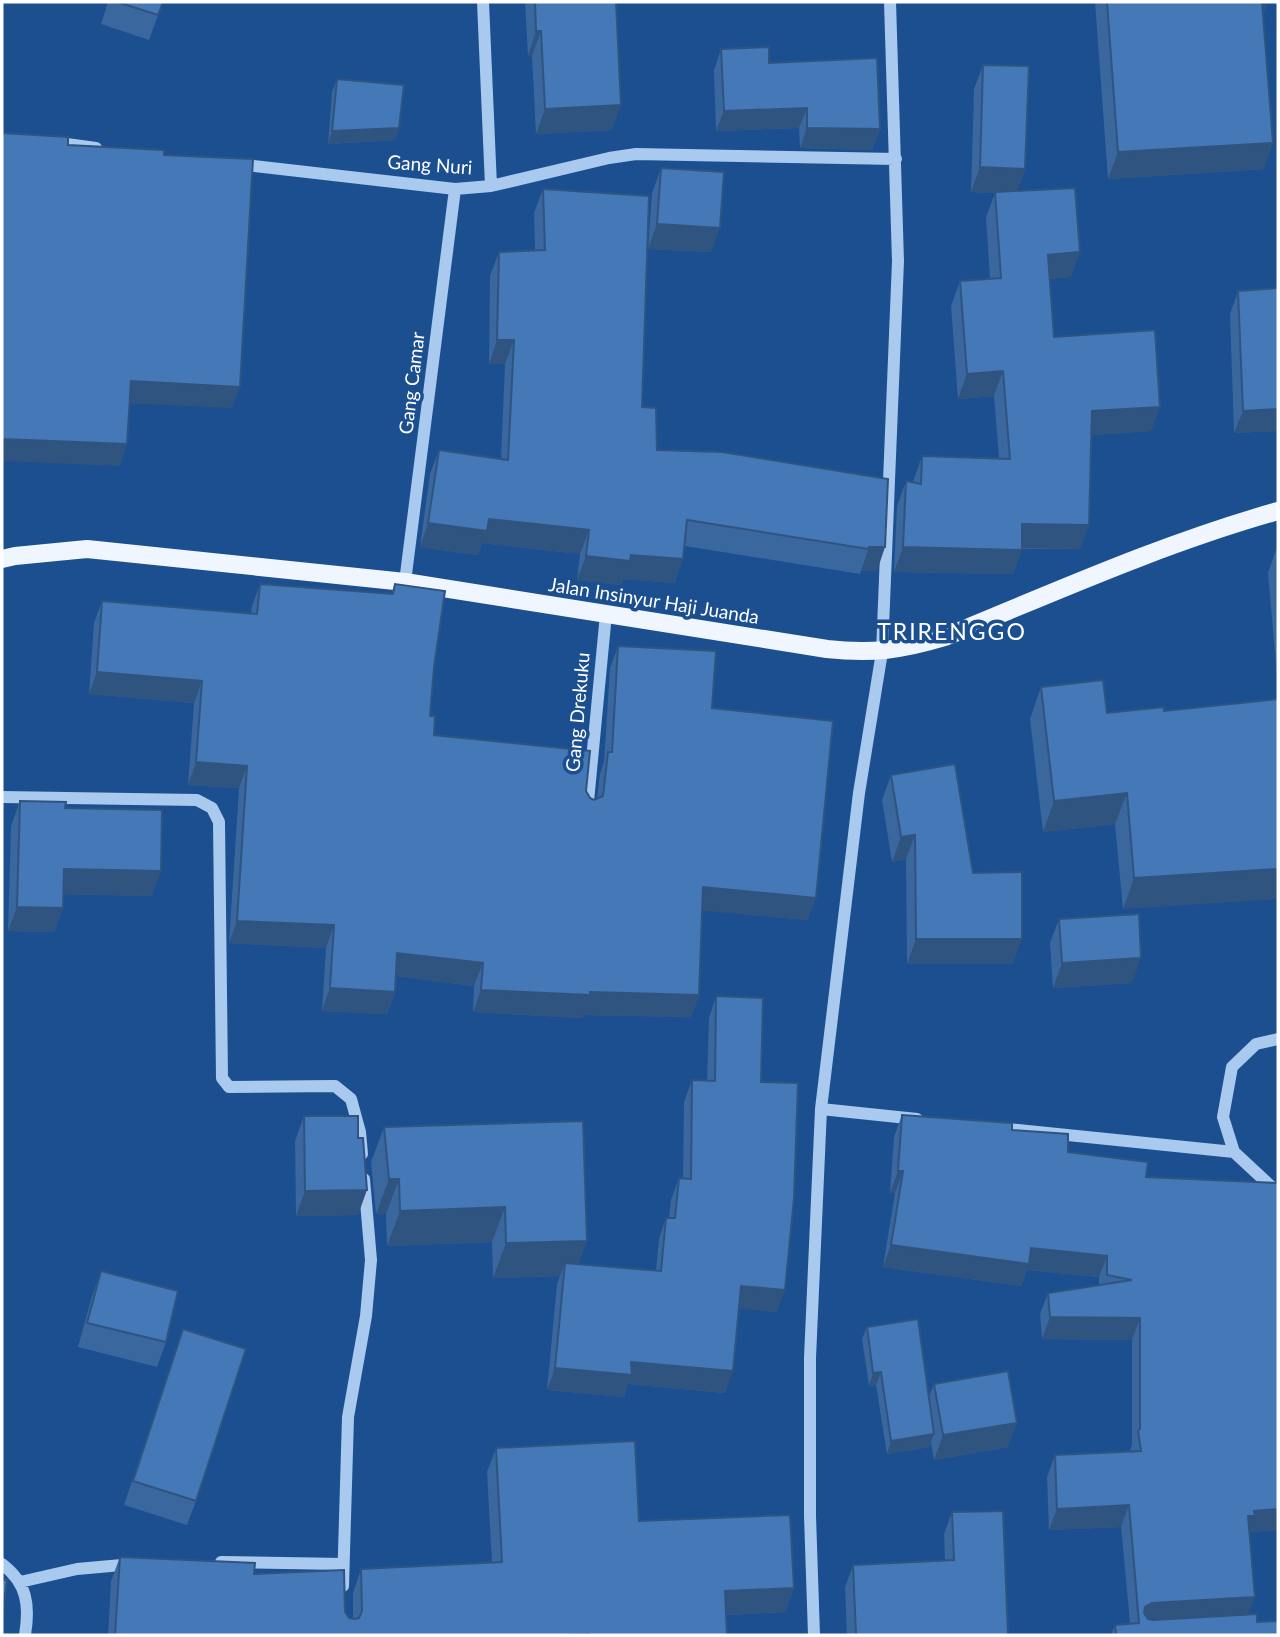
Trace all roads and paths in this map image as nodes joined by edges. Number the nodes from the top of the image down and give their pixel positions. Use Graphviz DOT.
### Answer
graph roads {
  1 [pos="483,2"];
  2 [pos="890,2"];
  3 [pos="42,141"];
  4 [pos="108,149"];
  5 [pos="896,159"];
  6 [pos="228,163"];
  7 [pos="491,186"];
  8 [pos="455,189"];
  9 [pos="1278,511"];
  10 [pos="2,559"];
  11 [pos="405,582"];
  12 [pos="606,614"];
  13 [pos="882,652"];
  14 [pos="2,797"];
  15 [pos="587,814"];
  16 [pos="1278,1039"];
  17 [pos="821,1109"];
  18 [pos="931,1121"];
  19 [pos="986,1126"];
  20 [pos="1234,1152"];
  21 [pos="1278,1196"];
  22 [pos="207,1562"];
  23 [pos="152,1563"];
  24 [pos="2,1564"];
  25 [pos="343,1564"];
  26 [pos="20,1583"];
  27 [pos="344,1600"];
  28 [pos="25,1635"];
  29 [pos="814,1635"];
  1 -- 7 [label="street"];
  2 -- 5 [label="street"];
  3 -- 4 [label="street"];
  5 -- 7 [label="street, Gang Nuri"];
  5 -- 13 [label="street"];
  6 -- 8 [label="street, Gang Nuri"];
  7 -- 8 [label="street, Gang Nuri"];
  8 -- 11 [label="street, Gang Camar"];
  9 -- 13 [label="main road, Jalan Insinyur Haji Juanda"];
  10 -- 11 [label="main road, Jalan Insinyur Haji Juanda"];
  11 -- 12 [label="main road, Jalan Insinyur Haji Juanda"];
  12 -- 13 [label="main road, Jalan Insinyur Haji Juanda"];
  12 -- 15 [label="street, Gang Drekuku"];
  13 -- 17 [label="street"];
  14 -- 25 [label="street"];
  16 -- 20 [label="street"];
  17 -- 18 [label="street"];
  17 -- 29 [label="street"];
  19 -- 20 [label="street"];
  20 -- 21 [label="street"];
  22 -- 25 [label="street"];
  23 -- 26 [label="street"];
  24 -- 26 [label="street"];
  25 -- 27 [label="street"];
  26 -- 28 [label="street"];
}
